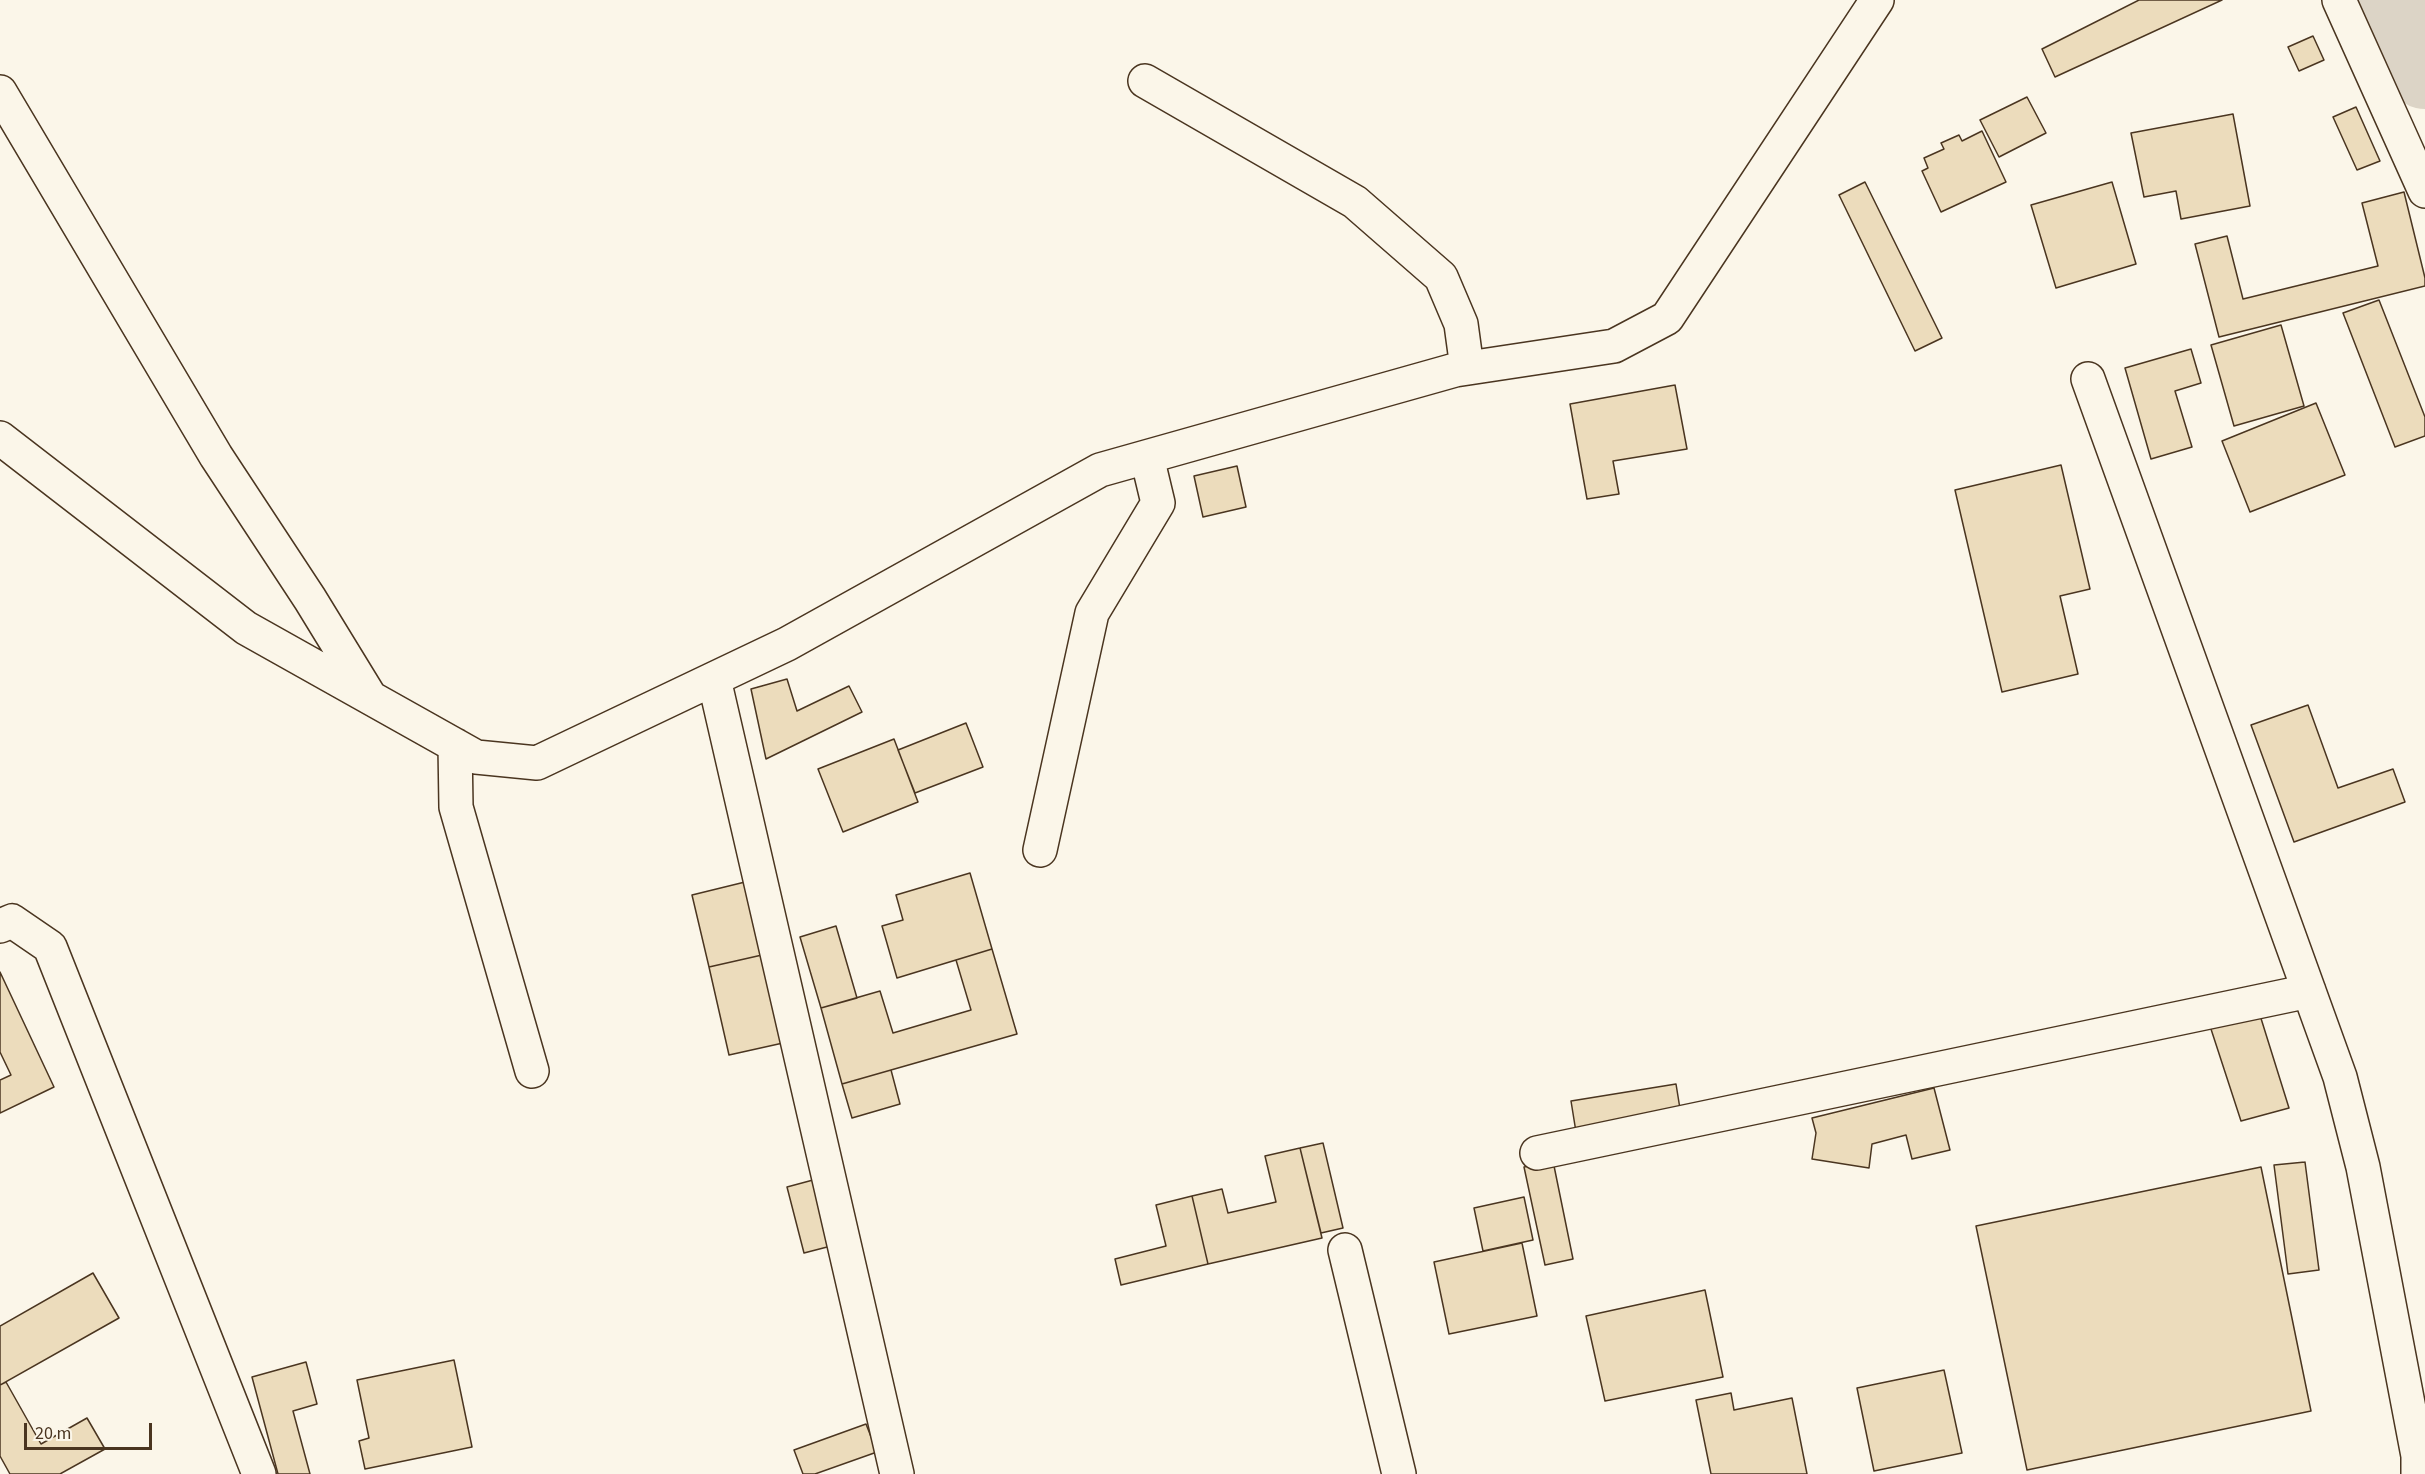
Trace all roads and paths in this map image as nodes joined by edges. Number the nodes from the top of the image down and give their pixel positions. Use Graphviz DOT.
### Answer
graph roads {
  1 [pos="1877,0"];
  2 [pos="2339,0"];
  3 [pos="1145,81"];
  4 [pos="0,92"];
  5 [pos="2425,191"];
  6 [pos="1467,368"];
  7 [pos="2088,379"];
  8 [pos="0,438"];
  9 [pos="1147,457"];
  10 [pos="714,679"];
  11 [pos="371,699"];
  12 [pos="455,745"];
  13 [pos="1040,850"];
  14 [pos="0,926"];
  15 [pos="2309,991"];
  16 [pos="532,1071"];
  17 [pos="1537,1153"];
  18 [pos="1346,1250"];
  19 [pos="259,1474"];
  20 [pos="897,1474"];
  21 [pos="1399,1474"];
  22 [pos="2418,1474"];
  1 -- 6 [label="lane"];
  2 -- 5 [label="lane"];
  3 -- 6 [label="lane"];
  4 -- 11 [label="lane"];
  6 -- 9 [label="lane"];
  7 -- 15 [label="lane"];
  8 -- 11 [label="lane"];
  9 -- 10 [label="lane"];
  9 -- 13 [label="lane"];
  10 -- 12 [label="lane"];
  10 -- 20 [label="lane"];
  11 -- 12 [label="lane"];
  12 -- 16 [label="lane"];
  14 -- 19 [label="lane"];
  15 -- 17 [label="lane"];
  15 -- 22 [label="lane"];
  18 -- 21 [label="lane"];
}
